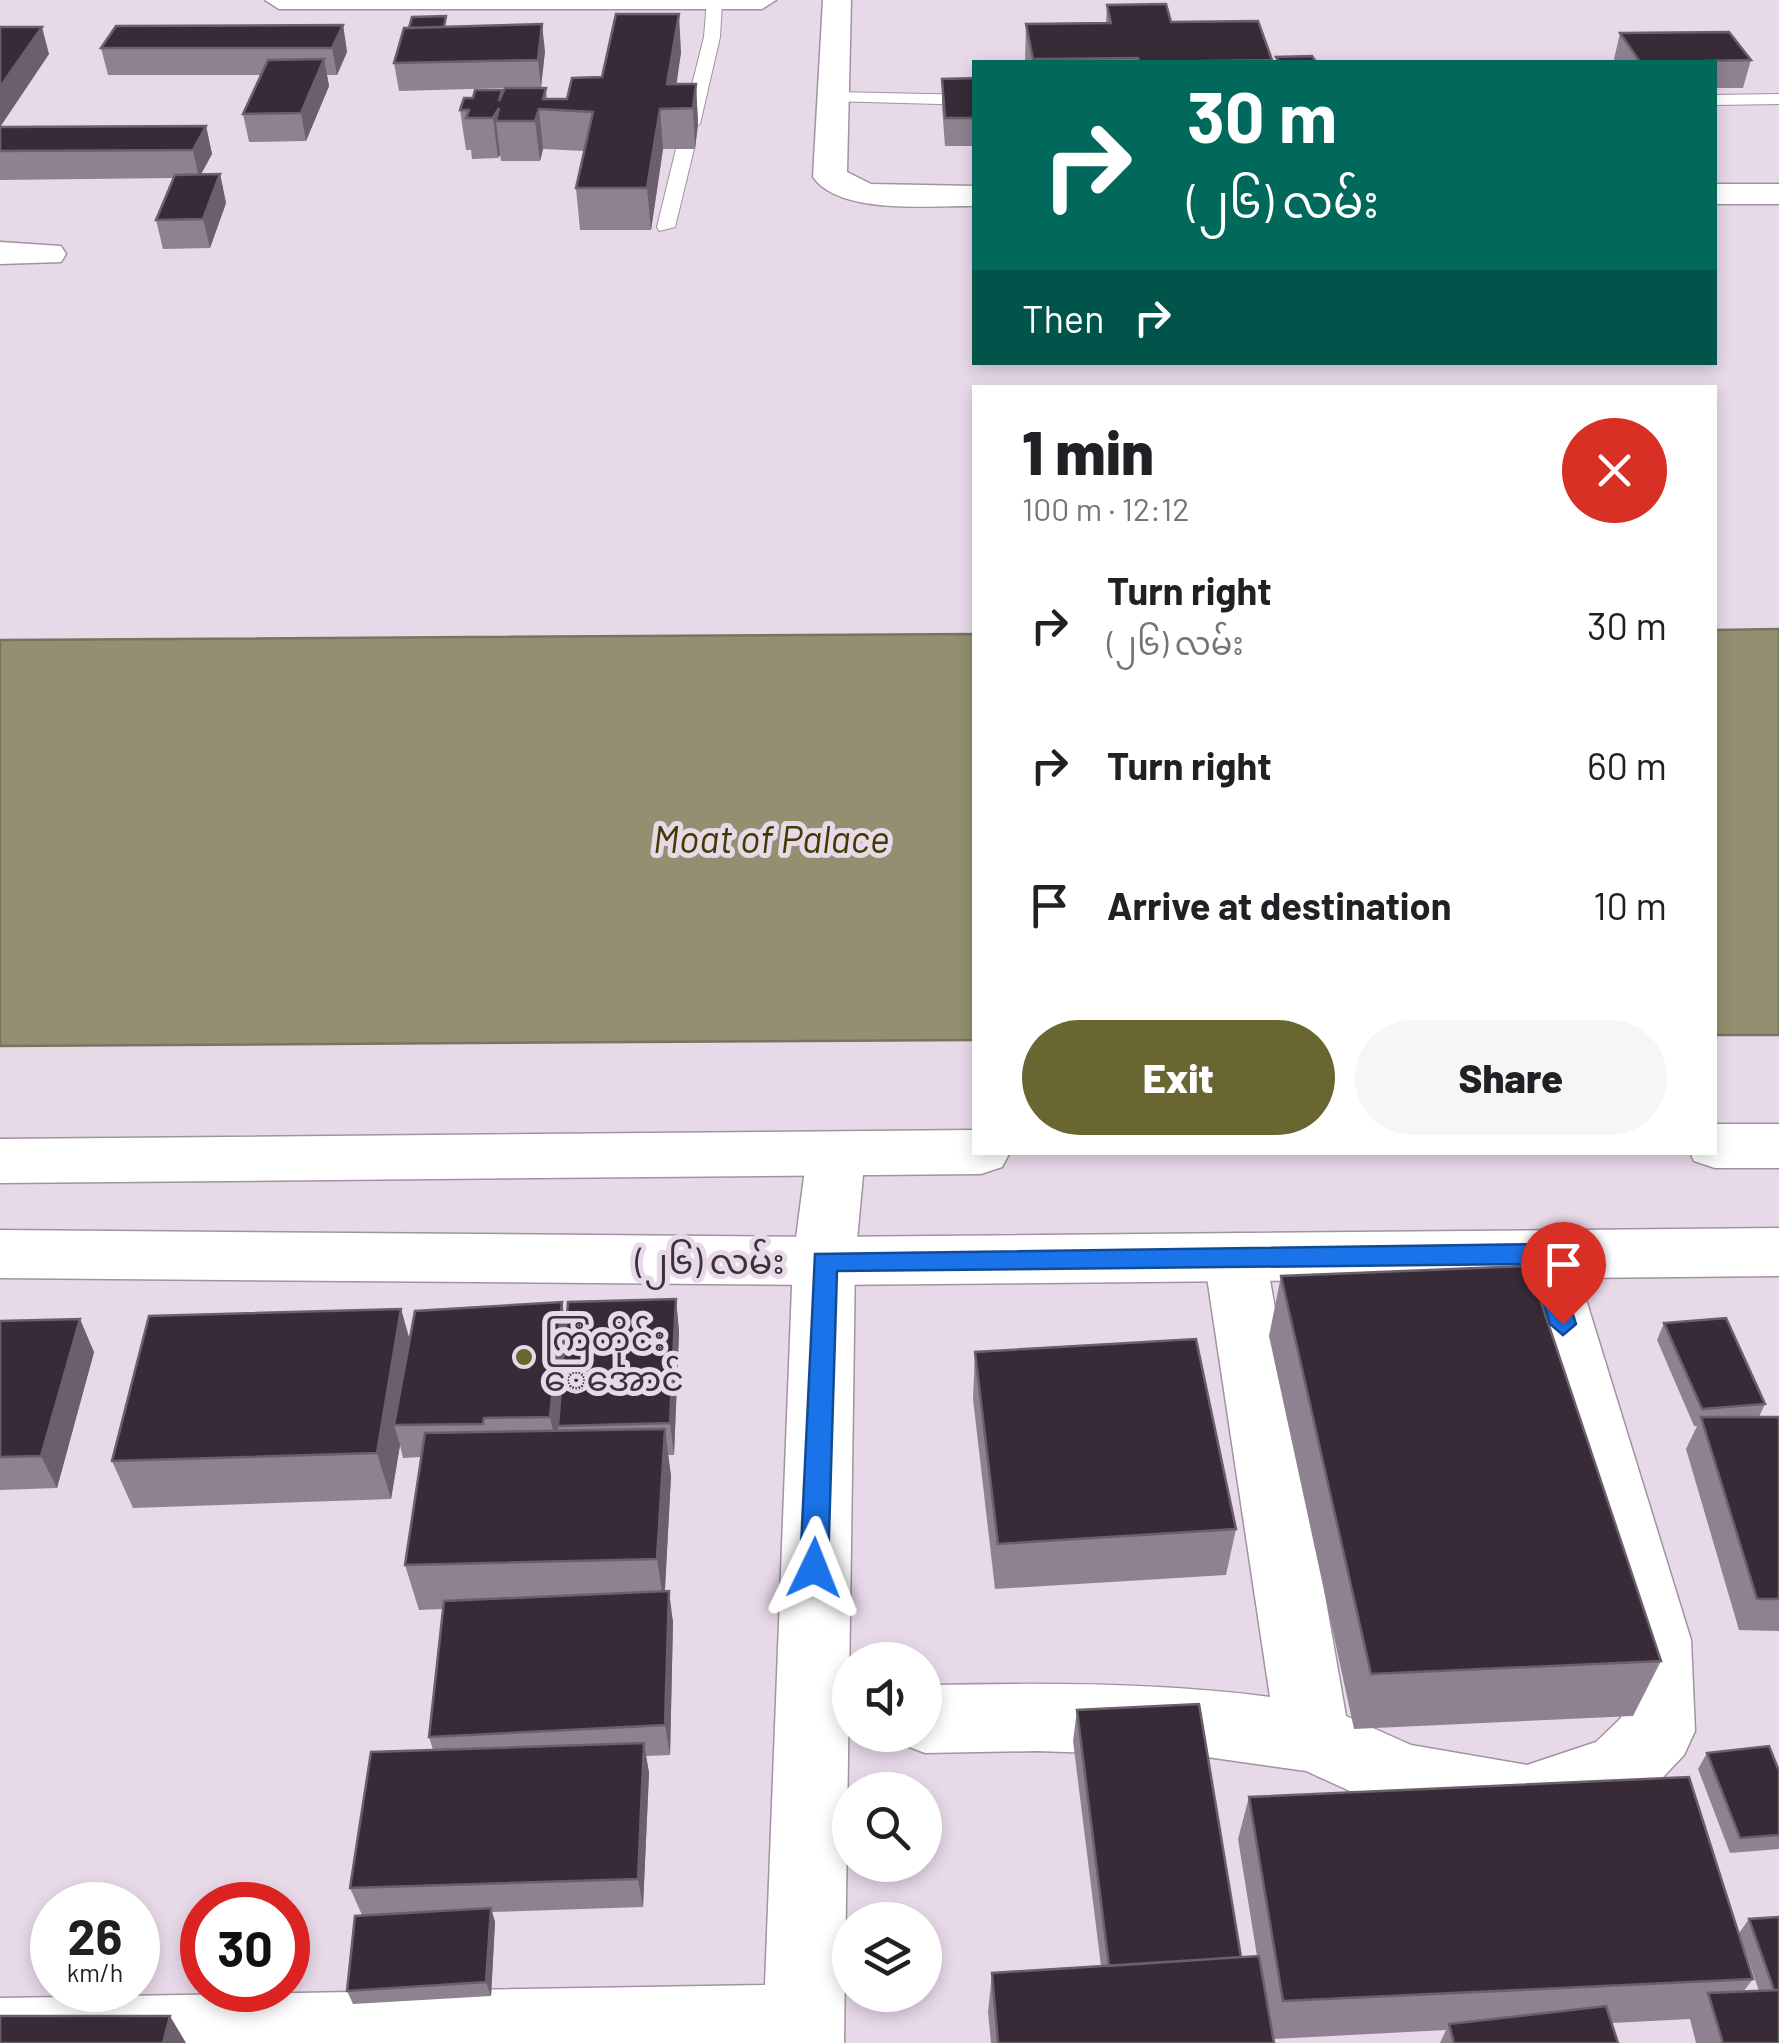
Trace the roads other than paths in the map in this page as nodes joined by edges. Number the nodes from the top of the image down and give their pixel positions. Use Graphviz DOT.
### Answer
graph roads {
  1 [pos="279,0"];
  2 [pos="762,0"];
  3 [pos="837,0"];
  4 [pos="714,2"];
  5 [pos="834,98"];
  6 [pos="1779,99"];
  7 [pos="972,100"];
  8 [pos="1717,100"];
  9 [pos="691,124"];
  10 [pos="685,149"];
  11 [pos="1717,194"];
  12 [pos="1779,194"];
  13 [pos="972,196"];
  14 [pos="666,227"];
  15 [pos="0,253"];
  16 [pos="48,254"];
  17 [pos="1717,1146"];
  18 [pos="1779,1146"];
  19 [pos="972,1152"];
  20 [pos="836,1154"];
  21 [pos="0,1161"];
  22 [pos="1779,1252"];
  23 [pos="0,1254"];
  24 [pos="1542,1254"];
  25 [pos="1235,1258"];
  26 [pos="824,1261"];
  27 [pos="942,1719"];
  28 [pos="829,1721"];
  29 [pos="1313,1738"];
  30 [pos="803,2034"];
  31 [pos="0,2038"];
  1 -- 4 [label="street"];
  2 -- 4 [label="street"];
  3 -- 5 [label="street"];
  4 -- 9 [label="lane"];
  5 -- 7 [label="lane"];
  5 -- 13 [label="street"];
  6 -- 8 [label="lane"];
  10 -- 14 [label="lane"];
  11 -- 12 [label="street"];
  15 -- 16 [label="street"];
  17 -- 18 [label="street"];
  19 -- 20 [label="street"];
  20 -- 21 [label="street"];
  20 -- 26 [label="street"];
  22 -- 24 [label="street, (၂၆) လမ်း"];
  23 -- 26 [label="street, (၂၆) လမ်း"];
  24 -- 25 [label="street, (၂၆) လမ်း"];
  24 -- 29 [label="street"];
  25 -- 26 [label="street, (၂၆) လမ်း"];
  25 -- 29 [label="street"];
  26 -- 28 [label="street"];
  27 -- 29 [label="street"];
  28 -- 30 [label="street"];
  30 -- 31 [label="street"];
}
